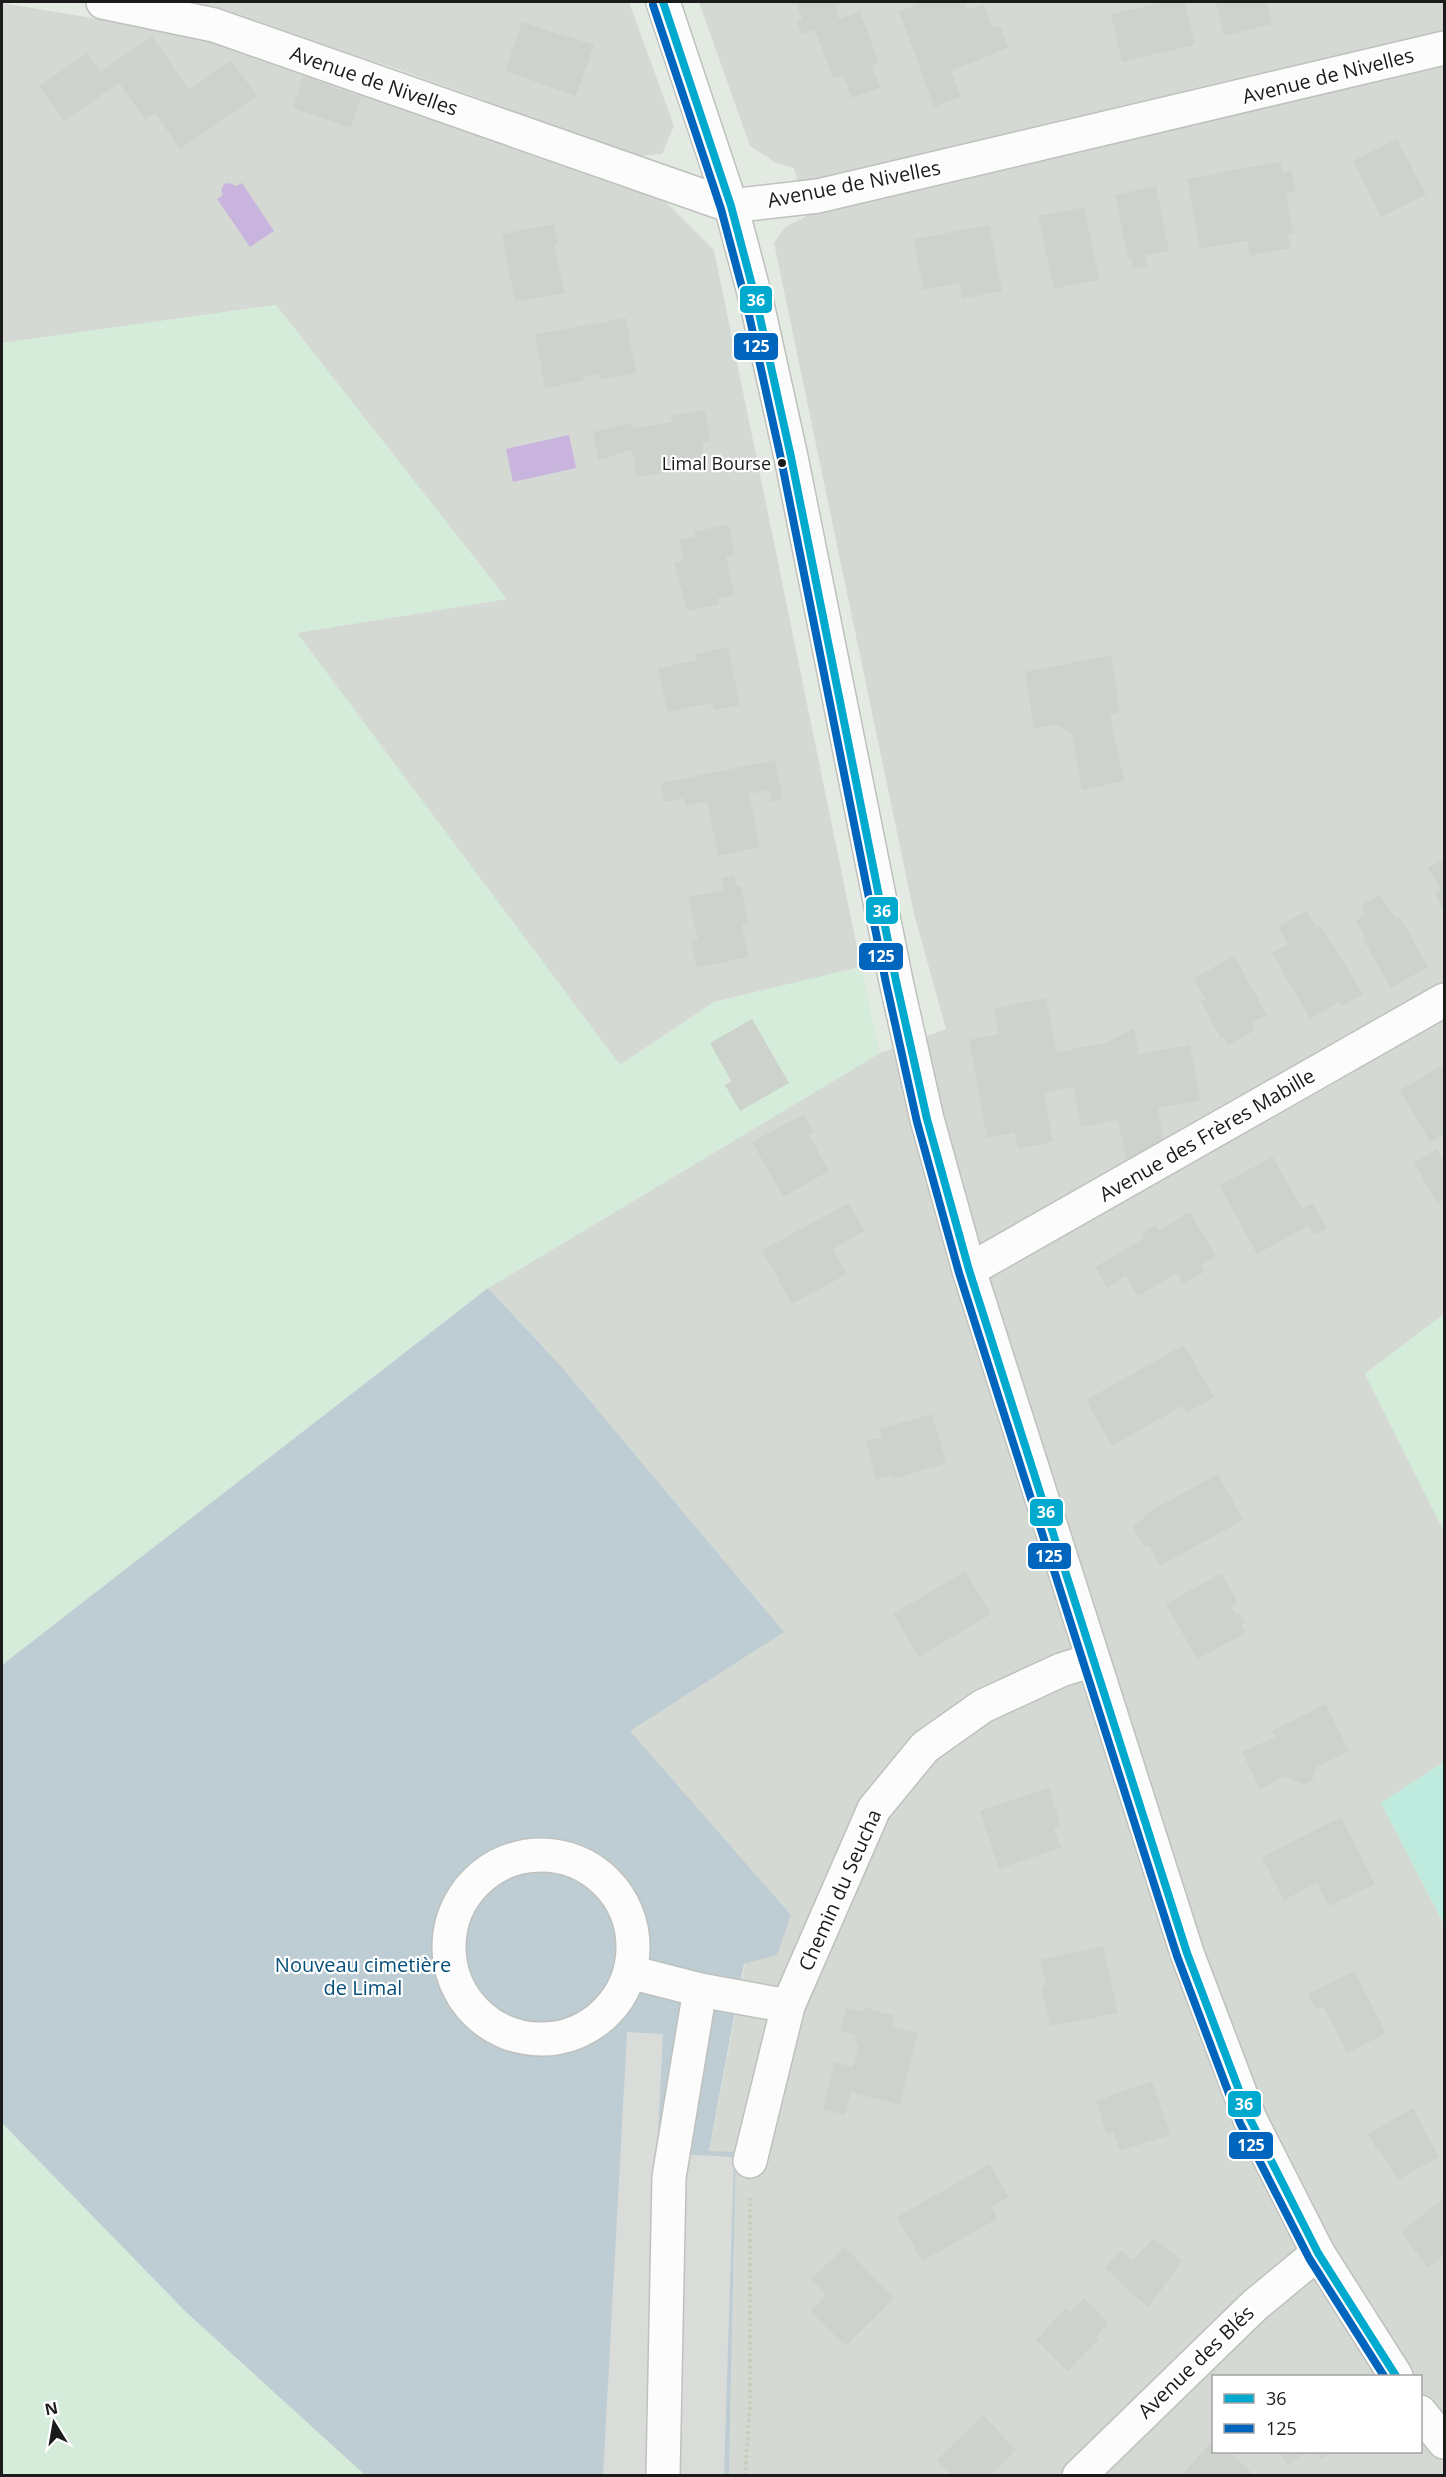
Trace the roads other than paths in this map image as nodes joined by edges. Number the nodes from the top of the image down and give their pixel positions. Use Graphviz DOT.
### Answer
graph roads {
  1 [pos="103,2"];
  2 [pos="663,2"];
  3 [pos="1444,48"];
  4 [pos="732,206"];
  5 [pos="1444,1000"];
  6 [pos="969,1270"];
  7 [pos="1093,1660"];
  8 [pos="630,1972"];
  9 [pos="700,1990"];
  10 [pos="788,2006"];
  11 [pos="750,2161"];
  12 [pos="1318,2253"];
  13 [pos="1395,2375"];
  14 [pos="1422,2414"];
  15 [pos="1444,2442"];
  16 [pos="663,2475"];
  17 [pos="1079,2475"];
  1 -- 4 [label="street, Avenue de Nivelles"];
  2 -- 4 [label="street"];
  3 -- 4 [label="street, Avenue de Nivelles"];
  4 -- 6 [label="street"];
  5 -- 6 [label="street, Avenue des Frères Mabille"];
  6 -- 7 [label="street"];
  7 -- 10 [label="street, Chemin du Seucha"];
  7 -- 12 [label="street"];
  8 -- 8 [label="street"];
  8 -- 9 [label="street"];
  9 -- 10 [label="street"];
  9 -- 16 [label="street"];
  10 -- 11 [label="street, Chemin du Seucha"];
  12 -- 13 [label="street"];
  12 -- 17 [label="street, Avenue des Blés"];
  14 -- 15 [label="street"];
}
